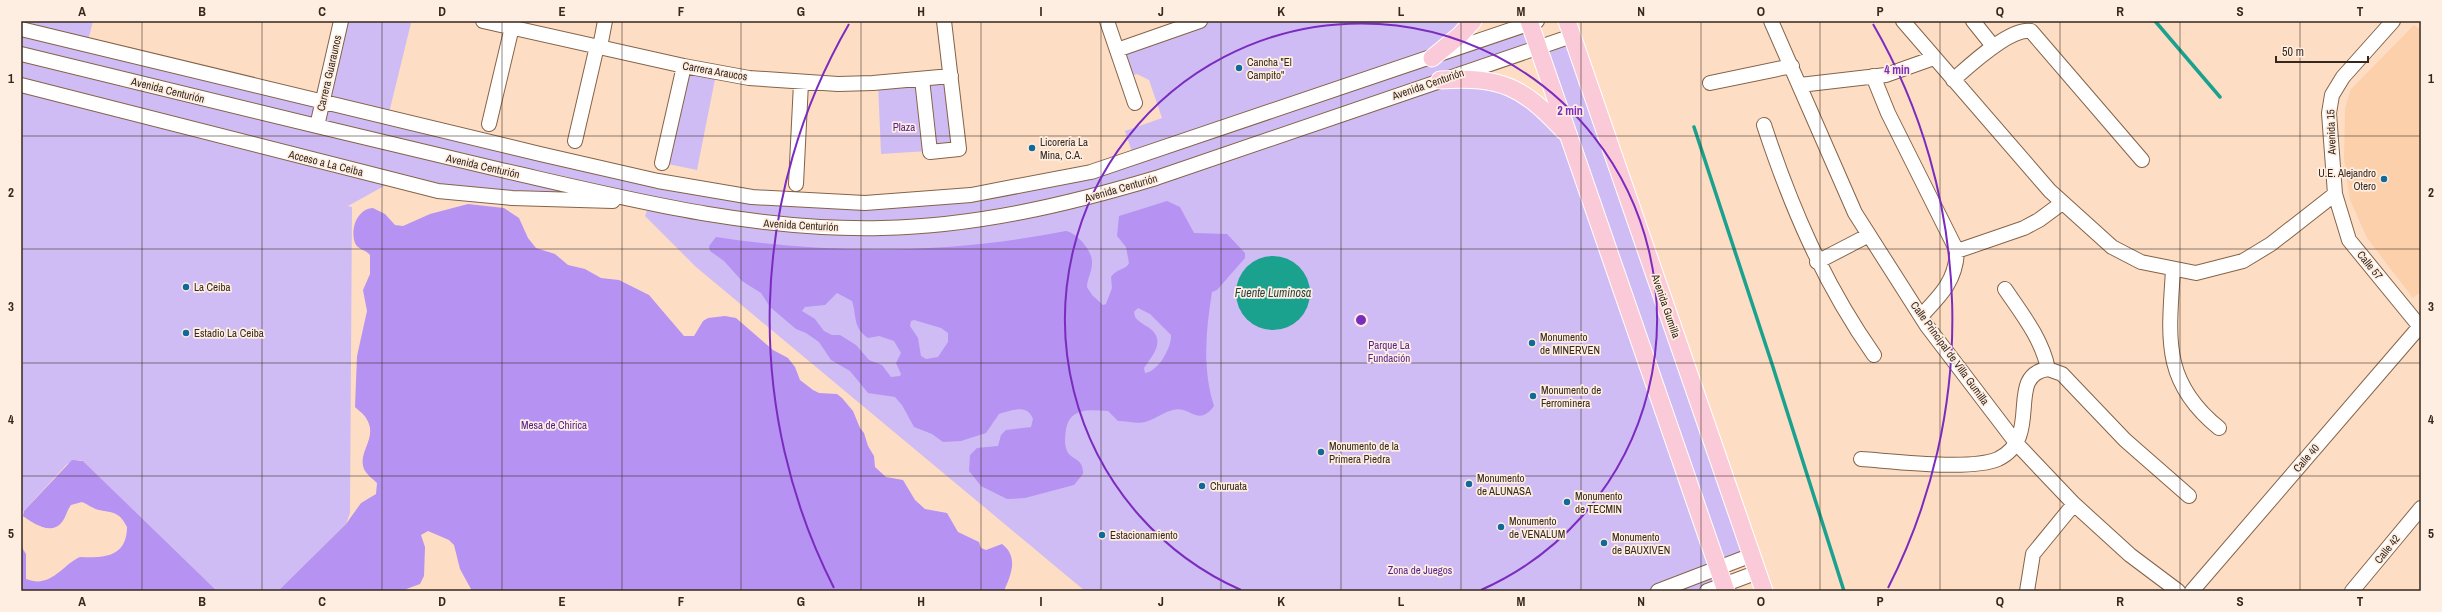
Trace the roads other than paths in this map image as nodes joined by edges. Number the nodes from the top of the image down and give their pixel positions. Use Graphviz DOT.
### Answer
graph roads {
  1 [pos="341,21"];
  2 [pos="483,21"];
  3 [pos="605,21"];
  4 [pos="944,21"];
  5 [pos="1107,21"];
  6 [pos="1200,21"];
  7 [pos="1473,21"];
  8 [pos="1771,21"];
  9 [pos="1903,21"];
  10 [pos="1973,21"];
  11 [pos="2393,21"];
  12 [pos="1532,22"];
  13 [pos="512,27"];
  14 [pos="1569,28"];
  15 [pos="21,29"];
  16 [pos="598,46"];
  17 [pos="1993,46"];
  18 [pos="1538,47"];
  19 [pos="1117,50"];
  20 [pos="21,54"];
  21 [pos="1432,58"];
  22 [pos="1934,58"];
  23 [pos="684,66"];
  24 [pos="1792,66"];
  25 [pos="950,76"];
  26 [pos="1873,76"];
  27 [pos="922,79"];
  28 [pos="1440,80"];
  29 [pos="1953,80"];
  30 [pos="801,83"];
  31 [pos="1710,83"];
  32 [pos="21,85"];
  33 [pos="1800,85"];
  34 [pos="322,102"];
  35 [pos="1135,103"];
  36 [pos="489,124"];
  37 [pos="1764,125"];
  38 [pos="316,126"];
  39 [pos="1569,136"];
  40 [pos="575,141"];
  41 [pos="2142,160"];
  42 [pos="662,163"];
  43 [pos="796,184"];
  44 [pos="2335,194"];
  45 [pos="637,201"];
  46 [pos="2062,203"];
  47 [pos="1869,235"];
  48 [pos="1957,251"];
  49 [pos="1818,262"];
  50 [pos="2173,270"];
  51 [pos="2005,289"];
  52 [pos="1921,316"];
  53 [pos="2421,326"];
  54 [pos="1874,355"];
  55 [pos="2048,369"];
  56 [pos="2219,428"];
  57 [pos="2017,444"];
  58 [pos="1861,459"];
  59 [pos="2189,496"];
  60 [pos="2074,504"];
  61 [pos="2421,508"];
  62 [pos="1752,555"];
  63 [pos="1718,568"];
  64 [pos="1758,572"];
  65 [pos="1725,588"];
  66 [pos="1658,591"];
  67 [pos="1707,591"];
  68 [pos="1764,591"];
  69 [pos="2027,591"];
  70 [pos="2178,591"];
  71 [pos="2192,591"];
  72 [pos="2352,591"];
  1 -- 34 [label="street, Carrera Guaraunos"];
  2 -- 13 [label="street, Carrera Araucos"];
  3 -- 16 [label="street"];
  4 -- 25 [label="street"];
  5 -- 19 [label="street"];
  6 -- 19 [label="street"];
  7 -- 21 [label="main road"];
  8 -- 24 [label="street, Calle Principal de Villa Gumilla"];
  9 -- 22 [label="street"];
  10 -- 17 [label="street"];
  11 -- 44 [label="street, Avenida 15"];
  12 -- 18 [label="main road"];
  12 -- 21 [label="street"];
  13 -- 16 [label="street, Carrera Araucos"];
  13 -- 36 [label="street"];
  14 -- 18 [label="street, Avenida Centurión"];
  14 -- 62 [label="main road, Avenida Gumilla"];
  15 -- 34 [label="street"];
  16 -- 23 [label="street, Carrera Araucos"];
  16 -- 40 [label="street"];
  17 -- 29 [label="street"];
  17 -- 41 [label="street"];
  18 -- 28 [label="street, Avenida Centurión"];
  18 -- 39 [label="main road"];
  19 -- 35 [label="street"];
  20 -- 38 [label="street, Avenida Centurión"];
  21 -- 34 [label="street"];
  22 -- 26 [label="street"];
  22 -- 29 [label="street"];
  23 -- 30 [label="street, Carrera Araucos"];
  23 -- 42 [label="street"];
  24 -- 31 [label="street"];
  24 -- 33 [label="street, Calle Principal de Villa Gumilla"];
  25 -- 27 [label="street, Carrera Araucos"];
  25 -- 27 [label="street"];
  26 -- 33 [label="street"];
  26 -- 48 [label="street"];
  27 -- 30 [label="street, Carrera Araucos"];
  28 -- 39 [label="main road"];
  28 -- 45 [label="street, Avenida Centurión"];
  29 -- 46 [label="street"];
  30 -- 43 [label="street"];
  32 -- 45 [label="street, Acceso a La Ceiba"];
  33 -- 47 [label="street, Calle Principal de Villa Gumilla"];
  34 -- 38 [label="street, Carrera Guaraunos"];
  37 -- 49 [label="street"];
  38 -- 45 [label="street, Avenida Centurión"];
  39 -- 63 [label="main road"];
  44 -- 50 [label="street"];
  44 -- 53 [label="street, Calle 57"];
  46 -- 48 [label="street"];
  46 -- 50 [label="street"];
  47 -- 49 [label="street"];
  47 -- 52 [label="street, Calle Principal de Villa Gumilla"];
  48 -- 52 [label="street"];
  49 -- 54 [label="street"];
  50 -- 56 [label="street"];
  51 -- 55 [label="street"];
  52 -- 57 [label="street, Calle Principal de Villa Gumilla"];
  53 -- 71 [label="street, Calle 40"];
  55 -- 57 [label="street"];
  55 -- 59 [label="street"];
  57 -- 58 [label="street"];
  57 -- 60 [label="street, Calle Principal de Villa Gumilla"];
  60 -- 69 [label="street"];
  60 -- 70 [label="street, Calle Principal de Villa Gumilla"];
  61 -- 72 [label="street, Calle 42"];
  62 -- 63 [label="street"];
  62 -- 64 [label="main road, Avenida Gumilla"];
  63 -- 65 [label="main road"];
  63 -- 66 [label="street"];
  64 -- 65 [label="street"];
  64 -- 68 [label="main road, Avenida Gumilla"];
  65 -- 67 [label="street"];
}
